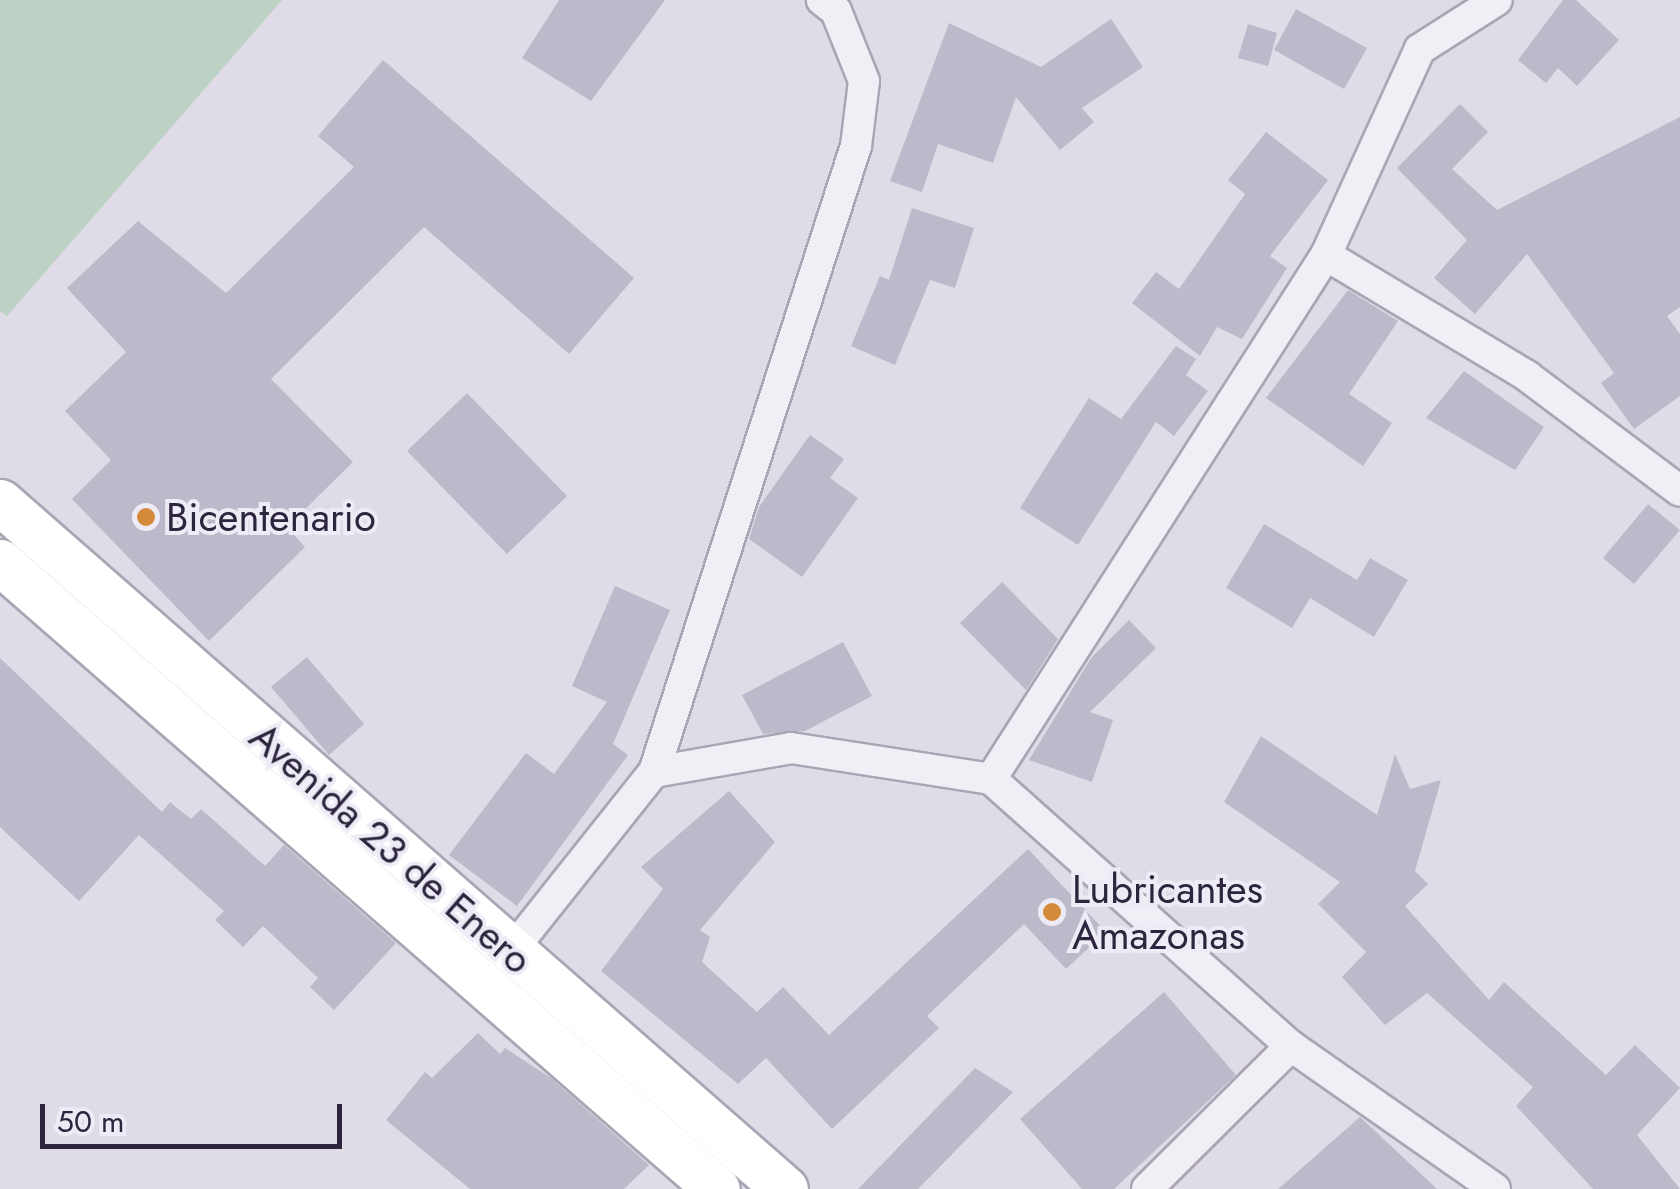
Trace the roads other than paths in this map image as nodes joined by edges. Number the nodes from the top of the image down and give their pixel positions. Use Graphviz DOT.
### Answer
graph roads {
  1 [pos="822,0"];
  2 [pos="1497,0"];
  3 [pos="1326,255"];
  4 [pos="1680,491"];
  5 [pos="0,502"];
  6 [pos="0,562"];
  7 [pos="654,772"];
  8 [pos="991,780"];
  9 [pos="509,954"];
  10 [pos="1291,1046"];
  11 [pos="717,1189"];
  12 [pos="785,1189"];
  13 [pos="1147,1189"];
  14 [pos="1494,1189"];
  1 -- 7 [label="street"];
  2 -- 3 [label="street"];
  3 -- 4 [label="street"];
  3 -- 8 [label="street"];
  5 -- 9 [label="main road, Avenida 23 de Enero"];
  6 -- 11 [label="main road, Avenida 23 de Enero"];
  7 -- 8 [label="street"];
  7 -- 9 [label="street"];
  8 -- 10 [label="street"];
  9 -- 12 [label="main road, Avenida 23 de Enero"];
  10 -- 13 [label="street"];
  10 -- 14 [label="street"];
}
